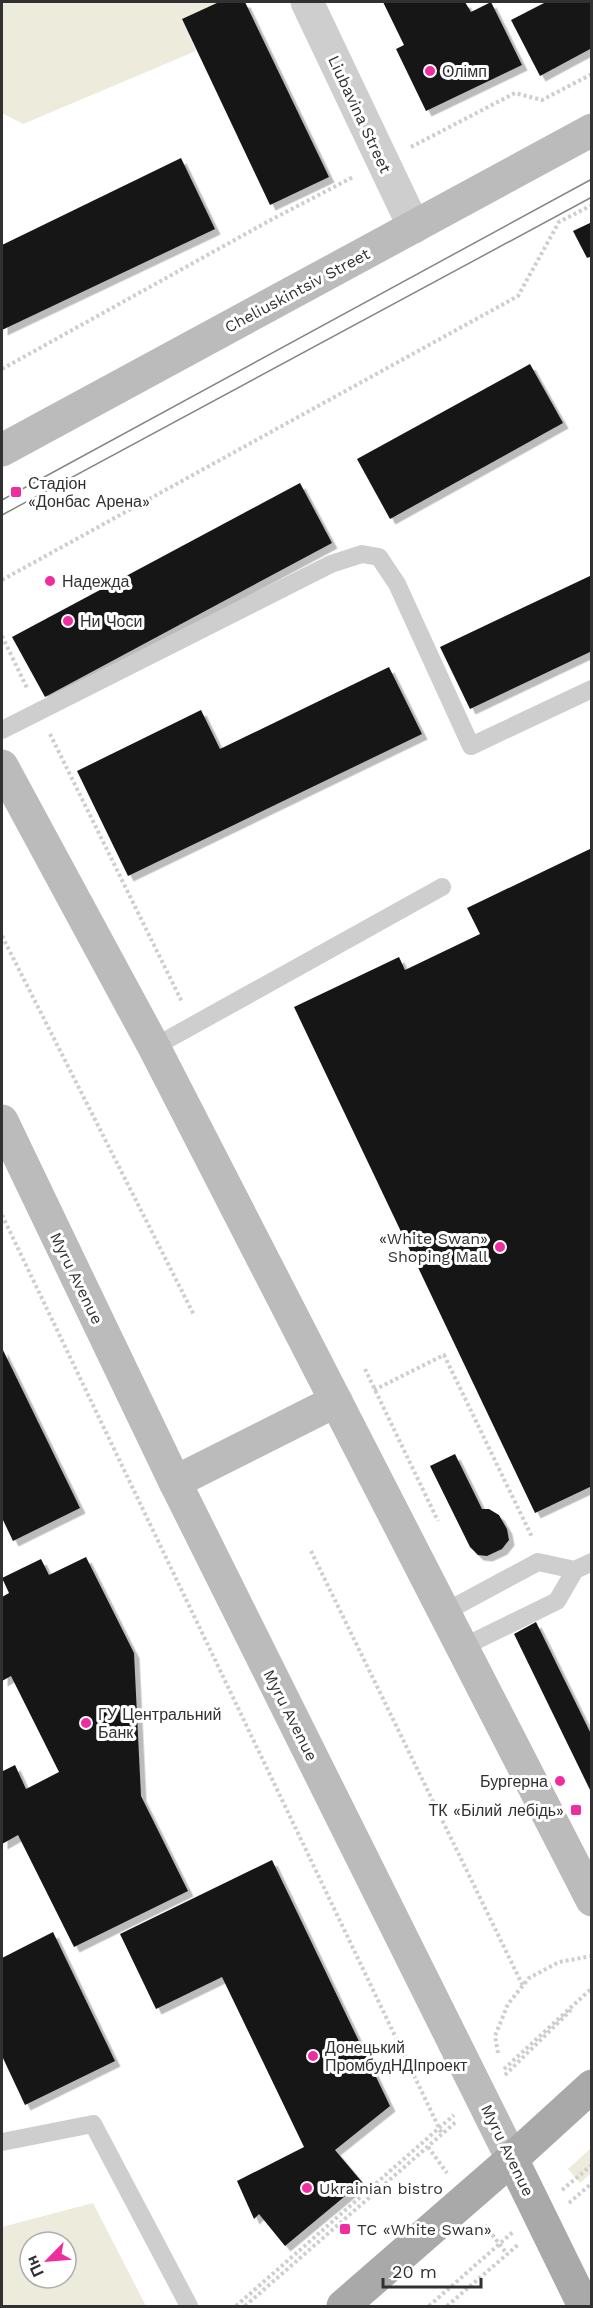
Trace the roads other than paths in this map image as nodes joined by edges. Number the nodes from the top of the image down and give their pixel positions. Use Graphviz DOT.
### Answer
graph roads {
  1 [pos="307,2"];
  2 [pos="591,130"];
  3 [pos="414,227"];
  4 [pos="2,450"];
  5 [pos="591,689"];
  6 [pos="2,730"];
  7 [pos="2,766"];
  8 [pos="442,887"];
  9 [pos="154,1047"];
  10 [pos="2,1121"];
  11 [pos="336,1401"];
  12 [pos="175,1482"];
  13 [pos="591,1562"];
  14 [pos="575,1570"];
  15 [pos="445,1612"];
  16 [pos="463,1647"];
  17 [pos="591,1900"];
  18 [pos="591,2086"];
  19 [pos="2,2142"];
  20 [pos="512,2159"];
  21 [pos="189,2307"];
  22 [pos="343,2307"];
  23 [pos="584,2307"];
  1 -- 3 [label="street, Liubavina Street"];
  2 -- 3 [label="main road, Cheliuskintsiv Street"];
  3 -- 4 [label="main road, Cheliuskintsiv Street"];
  5 -- 6 [label="lane"];
  7 -- 9 [label="main road"];
  8 -- 9 [label="lane"];
  9 -- 11 [label="main road"];
  10 -- 12 [label="main road, Myru Avenue"];
  11 -- 12 [label="main road"];
  11 -- 15 [label="main road"];
  12 -- 20 [label="main road, Myru Avenue"];
  13 -- 14 [label="lane"];
  14 -- 15 [label="lane"];
  14 -- 16 [label="lane"];
  15 -- 16 [label="main road"];
  16 -- 17 [label="main road"];
  18 -- 20 [label="main road"];
  19 -- 21 [label="lane"];
  20 -- 22 [label="main road"];
  20 -- 23 [label="main road, Myru Avenue"];
}
